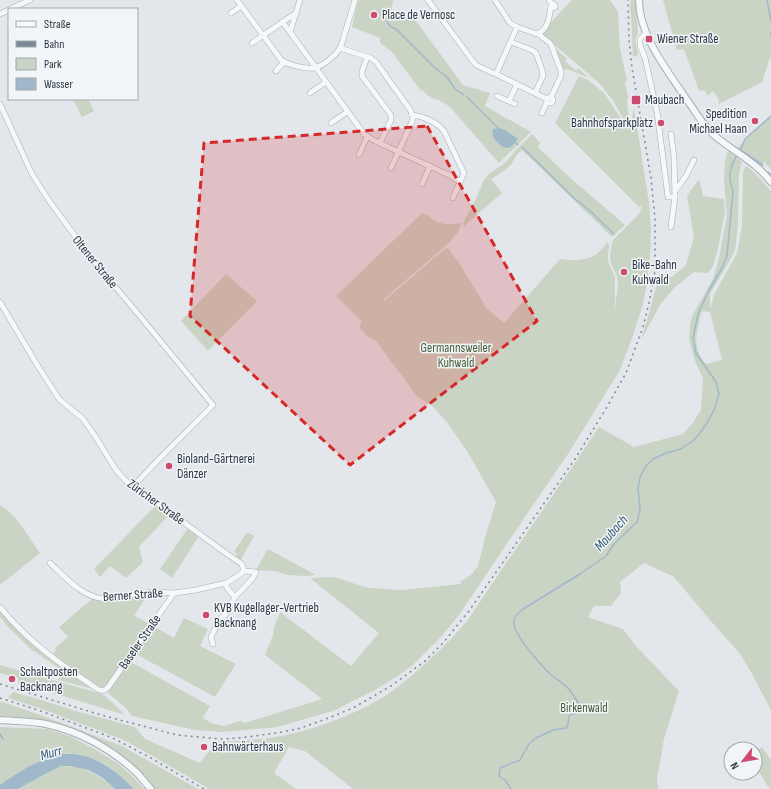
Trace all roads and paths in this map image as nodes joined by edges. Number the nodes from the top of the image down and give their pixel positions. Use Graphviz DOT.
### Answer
graph roads {
  1 [pos="30,0"];
  2 [pos="237,0"];
  3 [pos="300,0"];
  4 [pos="355,0"];
  5 [pos="428,0"];
  6 [pos="495,0"];
  7 [pos="639,0"];
  8 [pos="550,3"];
  9 [pos="241,6"];
  10 [pos="12,8"];
  11 [pos="296,12"];
  12 [pos="231,13"];
  13 [pos="282,22"];
  14 [pos="517,28"];
  15 [pos="290,32"];
  16 [pos="646,33"];
  17 [pos="538,34"];
  18 [pos="262,35"];
  19 [pos="511,42"];
  20 [pos="252,43"];
  21 [pos="340,48"];
  22 [pos="367,57"];
  23 [pos="284,62"];
  24 [pos="315,68"];
  25 [pos="276,71"];
  26 [pos="495,73"];
  27 [pos="326,82"];
  28 [pos="517,84"];
  29 [pos="310,93"];
  30 [pos="535,93"];
  31 [pos="497,96"];
  32 [pos="548,99"];
  33 [pos="509,101"];
  34 [pos="0,104"];
  35 [pos="516,104"];
  36 [pos="347,112"];
  37 [pos="542,112"];
  38 [pos="412,115"];
  39 [pos="331,123"];
  40 [pos="671,134"];
  41 [pos="368,137"];
  42 [pos="380,143"];
  43 [pos="399,152"];
  44 [pos="359,155"];
  45 [pos="694,160"];
  46 [pos="430,166"];
  47 [pos="391,168"];
  48 [pos="460,182"];
  49 [pos="771,182"];
  50 [pos="422,184"];
  51 [pos="675,190"];
  52 [pos="675,197"];
  53 [pos="453,198"];
  54 [pos="671,227"];
  55 [pos="0,302"];
  56 [pos="134,486"];
  57 [pos="50,563"];
  58 [pos="244,571"];
  59 [pos="226,583"];
  60 [pos="174,593"];
  61 [pos="235,598"];
  62 [pos="0,607"];
  63 [pos="213,644"];
  64 [pos="0,720"];
  65 [pos="151,789"];
  1 -- 10 [label="street"];
  2 -- 9 [label="street"];
  3 -- 11 [label="street"];
  4 -- 21 [label="street"];
  5 -- 26 [label="street"];
  6 -- 14 [label="street"];
  7 -- 16 [label="street"];
  8 -- 17 [label="street"];
  9 -- 12 [label="street"];
  9 -- 18 [label="street"];
  11 -- 13 [label="street"];
  11 -- 15 [label="street"];
  13 -- 15 [label="street"];
  13 -- 18 [label="street"];
  14 -- 17 [label="street"];
  14 -- 19 [label="street"];
  15 -- 24 [label="street"];
  16 -- 49 [label="street"];
  16 -- 52 [label="street"];
  17 -- 32 [label="street"];
  18 -- 20 [label="street"];
  18 -- 23 [label="street"];
  19 -- 26 [label="street"];
  19 -- 30 [label="street"];
  21 -- 22 [label="street"];
  21 -- 24 [label="street"];
  22 -- 38 [label="street"];
  22 -- 42 [label="street"];
  23 -- 24 [label="street"];
  23 -- 25 [label="street"];
  24 -- 27 [label="street"];
  26 -- 28 [label="street"];
  27 -- 29 [label="street"];
  27 -- 36 [label="street"];
  28 -- 30 [label="street"];
  28 -- 33 [label="street"];
  30 -- 32 [label="street"];
  31 -- 33 [label="street"];
  32 -- 37 [label="street"];
  33 -- 35 [label="street"];
  34 -- 56 [label="street, Oltener Straße"];
  36 -- 39 [label="street"];
  36 -- 41 [label="street"];
  38 -- 43 [label="street"];
  38 -- 48 [label="street"];
  40 -- 51 [label="street"];
  41 -- 42 [label="street"];
  41 -- 44 [label="street"];
  42 -- 43 [label="street"];
  43 -- 46 [label="street"];
  43 -- 47 [label="street"];
  45 -- 51 [label="street"];
  46 -- 48 [label="street"];
  46 -- 50 [label="street"];
  48 -- 53 [label="street"];
  51 -- 52 [label="street"];
  52 -- 54 [label="street"];
  55 -- 56 [label="street, Züricher Straße"];
  56 -- 58 [label="street, Züricher Straße"];
  57 -- 60 [label="street, Berner Straße"];
  58 -- 59 [label="street"];
  58 -- 61 [label="street"];
  59 -- 60 [label="street, Berner Straße"];
  59 -- 61 [label="street"];
  60 -- 62 [label="street, Baseler Straße"];
  61 -- 63 [label="street"];
  64 -- 65 [label="street"];
}
